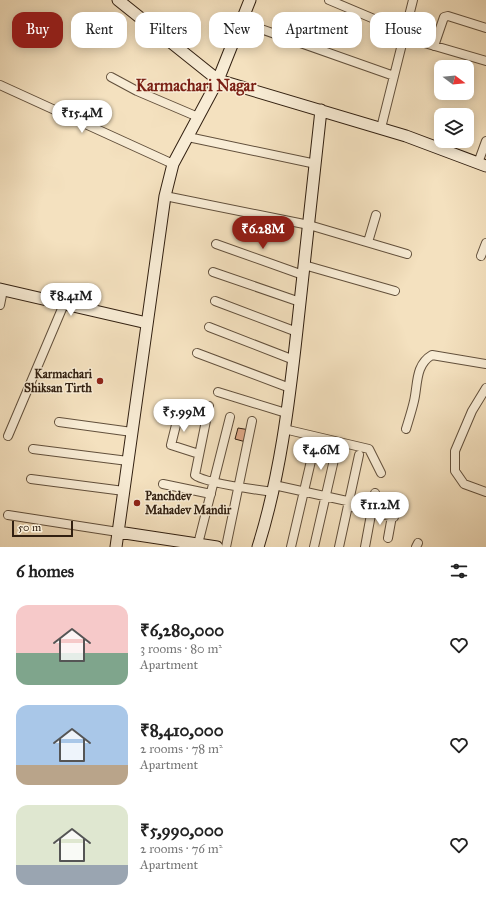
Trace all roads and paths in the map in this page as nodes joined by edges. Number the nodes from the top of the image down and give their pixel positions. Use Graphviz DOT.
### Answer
graph roads {
  1 [pos="118,0"];
  2 [pos="250,0"];
  3 [pos="329,0"];
  4 [pos="413,0"];
  5 [pos="245,12"];
  6 [pos="410,12"];
  7 [pos="370,19"];
  8 [pos="486,28"];
  9 [pos="264,30"];
  10 [pos="436,40"];
  11 [pos="436,47"];
  12 [pos="231,48"];
  13 [pos="401,48"];
  14 [pos="486,61"];
  15 [pos="394,76"];
  16 [pos="111,77"];
  17 [pos="218,80"];
  18 [pos="0,85"];
  19 [pos="322,110"];
  20 [pos="198,117"];
  21 [pos="380,128"];
  22 [pos="188,137"];
  23 [pos="486,140"];
  24 [pos="173,164"];
  25 [pos="316,164"];
  26 [pos="482,164"];
  27 [pos="165,196"];
  28 [pos="376,214"];
  29 [pos="309,225"];
  30 [pos="368,242"];
  31 [pos="486,243"];
  32 [pos="216,244"];
  33 [pos="408,254"];
  34 [pos="481,256"];
  35 [pos="304,270"];
  36 [pos="213,272"];
  37 [pos="2,289"];
  38 [pos="395,291"];
  39 [pos="215,301"];
  40 [pos="300,302"];
  41 [pos="64,304"];
  42 [pos="0,305"];
  43 [pos="147,323"];
  44 [pos="209,327"];
  45 [pos="297,332"];
  46 [pos="198,353"];
  47 [pos="294,360"];
  48 [pos="486,364"];
  49 [pos="290,388"];
  50 [pos="486,388"];
  51 [pos="218,392"];
  52 [pos="181,405"];
  53 [pos="209,406"];
  54 [pos="286,413"];
  55 [pos="230,417"];
  56 [pos="252,421"];
  57 [pos="59,422"];
  58 [pos="284,429"];
  59 [pos="406,429"];
  60 [pos="132,432"];
  61 [pos="8,436"];
  62 [pos="314,448"];
  63 [pos="33,449"];
  64 [pos="336,451"];
  65 [pos="198,454"];
  66 [pos="359,455"];
  67 [pos="128,461"];
  68 [pos="381,473"];
  69 [pos="31,479"];
  70 [pos="214,482"];
  71 [pos="163,484"];
  72 [pos="238,486"];
  73 [pos="274,488"];
  74 [pos="124,491"];
  75 [pos="304,491"];
  76 [pos="486,492"];
  77 [pos="211,494"];
  78 [pos="375,494"];
  79 [pos="325,496"];
  80 [pos="348,502"];
  81 [pos="372,512"];
  82 [pos="8,515"];
  83 [pos="118,532"];
  84 [pos="388,538"];
  85 [pos="181,544"];
  86 [pos="198,544"];
  87 [pos="116,547"];
  88 [pos="215,547"];
  89 [pos="226,547"];
  90 [pos="258,547"];
  91 [pos="291,547"];
  92 [pos="314,547"];
  93 [pos="339,547"];
  94 [pos="364,547"];
  1 -- 17 [label="street"];
  2 -- 5 [label="street"];
  3 -- 7 [label="street"];
  4 -- 6 [label="street"];
  8 -- 10 [label="street"];
  9 -- 15 [label="street"];
  11 -- 14 [label="street"];
  12 -- 17 [label="street"];
  13 -- 15 [label="street"];
  15 -- 21 [label="street"];
  16 -- 20 [label="street"];
  17 -- 19 [label="street"];
  17 -- 20 [label="street"];
  18 -- 24 [label="street"];
  19 -- 21 [label="street"];
  19 -- 25 [label="street"];
  20 -- 22 [label="street"];
  21 -- 26 [label="street"];
  22 -- 24 [label="street"];
  22 -- 25 [label="street"];
  23 -- 26 [label="street"];
  24 -- 27 [label="street"];
  25 -- 29 [label="street"];
  27 -- 29 [label="street"];
  27 -- 43 [label="street"];
  28 -- 30 [label="street"];
  29 -- 30 [label="street"];
  29 -- 35 [label="street"];
  30 -- 33 [label="street"];
  31 -- 34 [label="street"];
  32 -- 35 [label="street"];
  35 -- 38 [label="street"];
  35 -- 40 [label="street"];
  36 -- 40 [label="street"];
  37 -- 41 [label="street"];
  37 -- 42 [label="street"];
  39 -- 45 [label="street"];
  40 -- 45 [label="street"];
  41 -- 43 [label="street"];
  41 -- 61 [label="street"];
  43 -- 60 [label="street"];
  44 -- 47 [label="street"];
  45 -- 47 [label="street"];
  46 -- 49 [label="street"];
  47 -- 49 [label="street"];
  48 -- 59 [label="street"];
  49 -- 54 [label="street"];
  50 -- 76 [label="street"];
  51 -- 54 [label="street"];
  52 -- 65 [label="street"];
  53 -- 65 [label="street"];
  54 -- 58 [label="street"];
  55 -- 70 [label="street"];
  56 -- 72 [label="street"];
  57 -- 60 [label="street"];
  58 -- 68 [label="street"];
  58 -- 73 [label="street"];
  60 -- 67 [label="street"];
  62 -- 75 [label="street"];
  63 -- 67 [label="street"];
  64 -- 79 [label="street"];
  65 -- 70 [label="street"];
  66 -- 80 [label="street"];
  67 -- 74 [label="street"];
  69 -- 74 [label="street"];
  70 -- 72 [label="street"];
  70 -- 77 [label="street"];
  71 -- 77 [label="street"];
  72 -- 73 [label="street"];
  72 -- 89 [label="street"];
  73 -- 75 [label="street"];
  73 -- 90 [label="street"];
  74 -- 83 [label="street"];
  75 -- 79 [label="street"];
  75 -- 91 [label="street"];
  77 -- 86 [label="street"];
  78 -- 81 [label="street"];
  79 -- 80 [label="street"];
  79 -- 92 [label="street"];
  80 -- 81 [label="street"];
  80 -- 93 [label="street"];
  81 -- 84 [label="street"];
  81 -- 94 [label="street"];
  82 -- 83 [label="street"];
  83 -- 85 [label="street"];
  83 -- 87 [label="street"];
  85 -- 86 [label="street"];
  86 -- 88 [label="street"];
}
